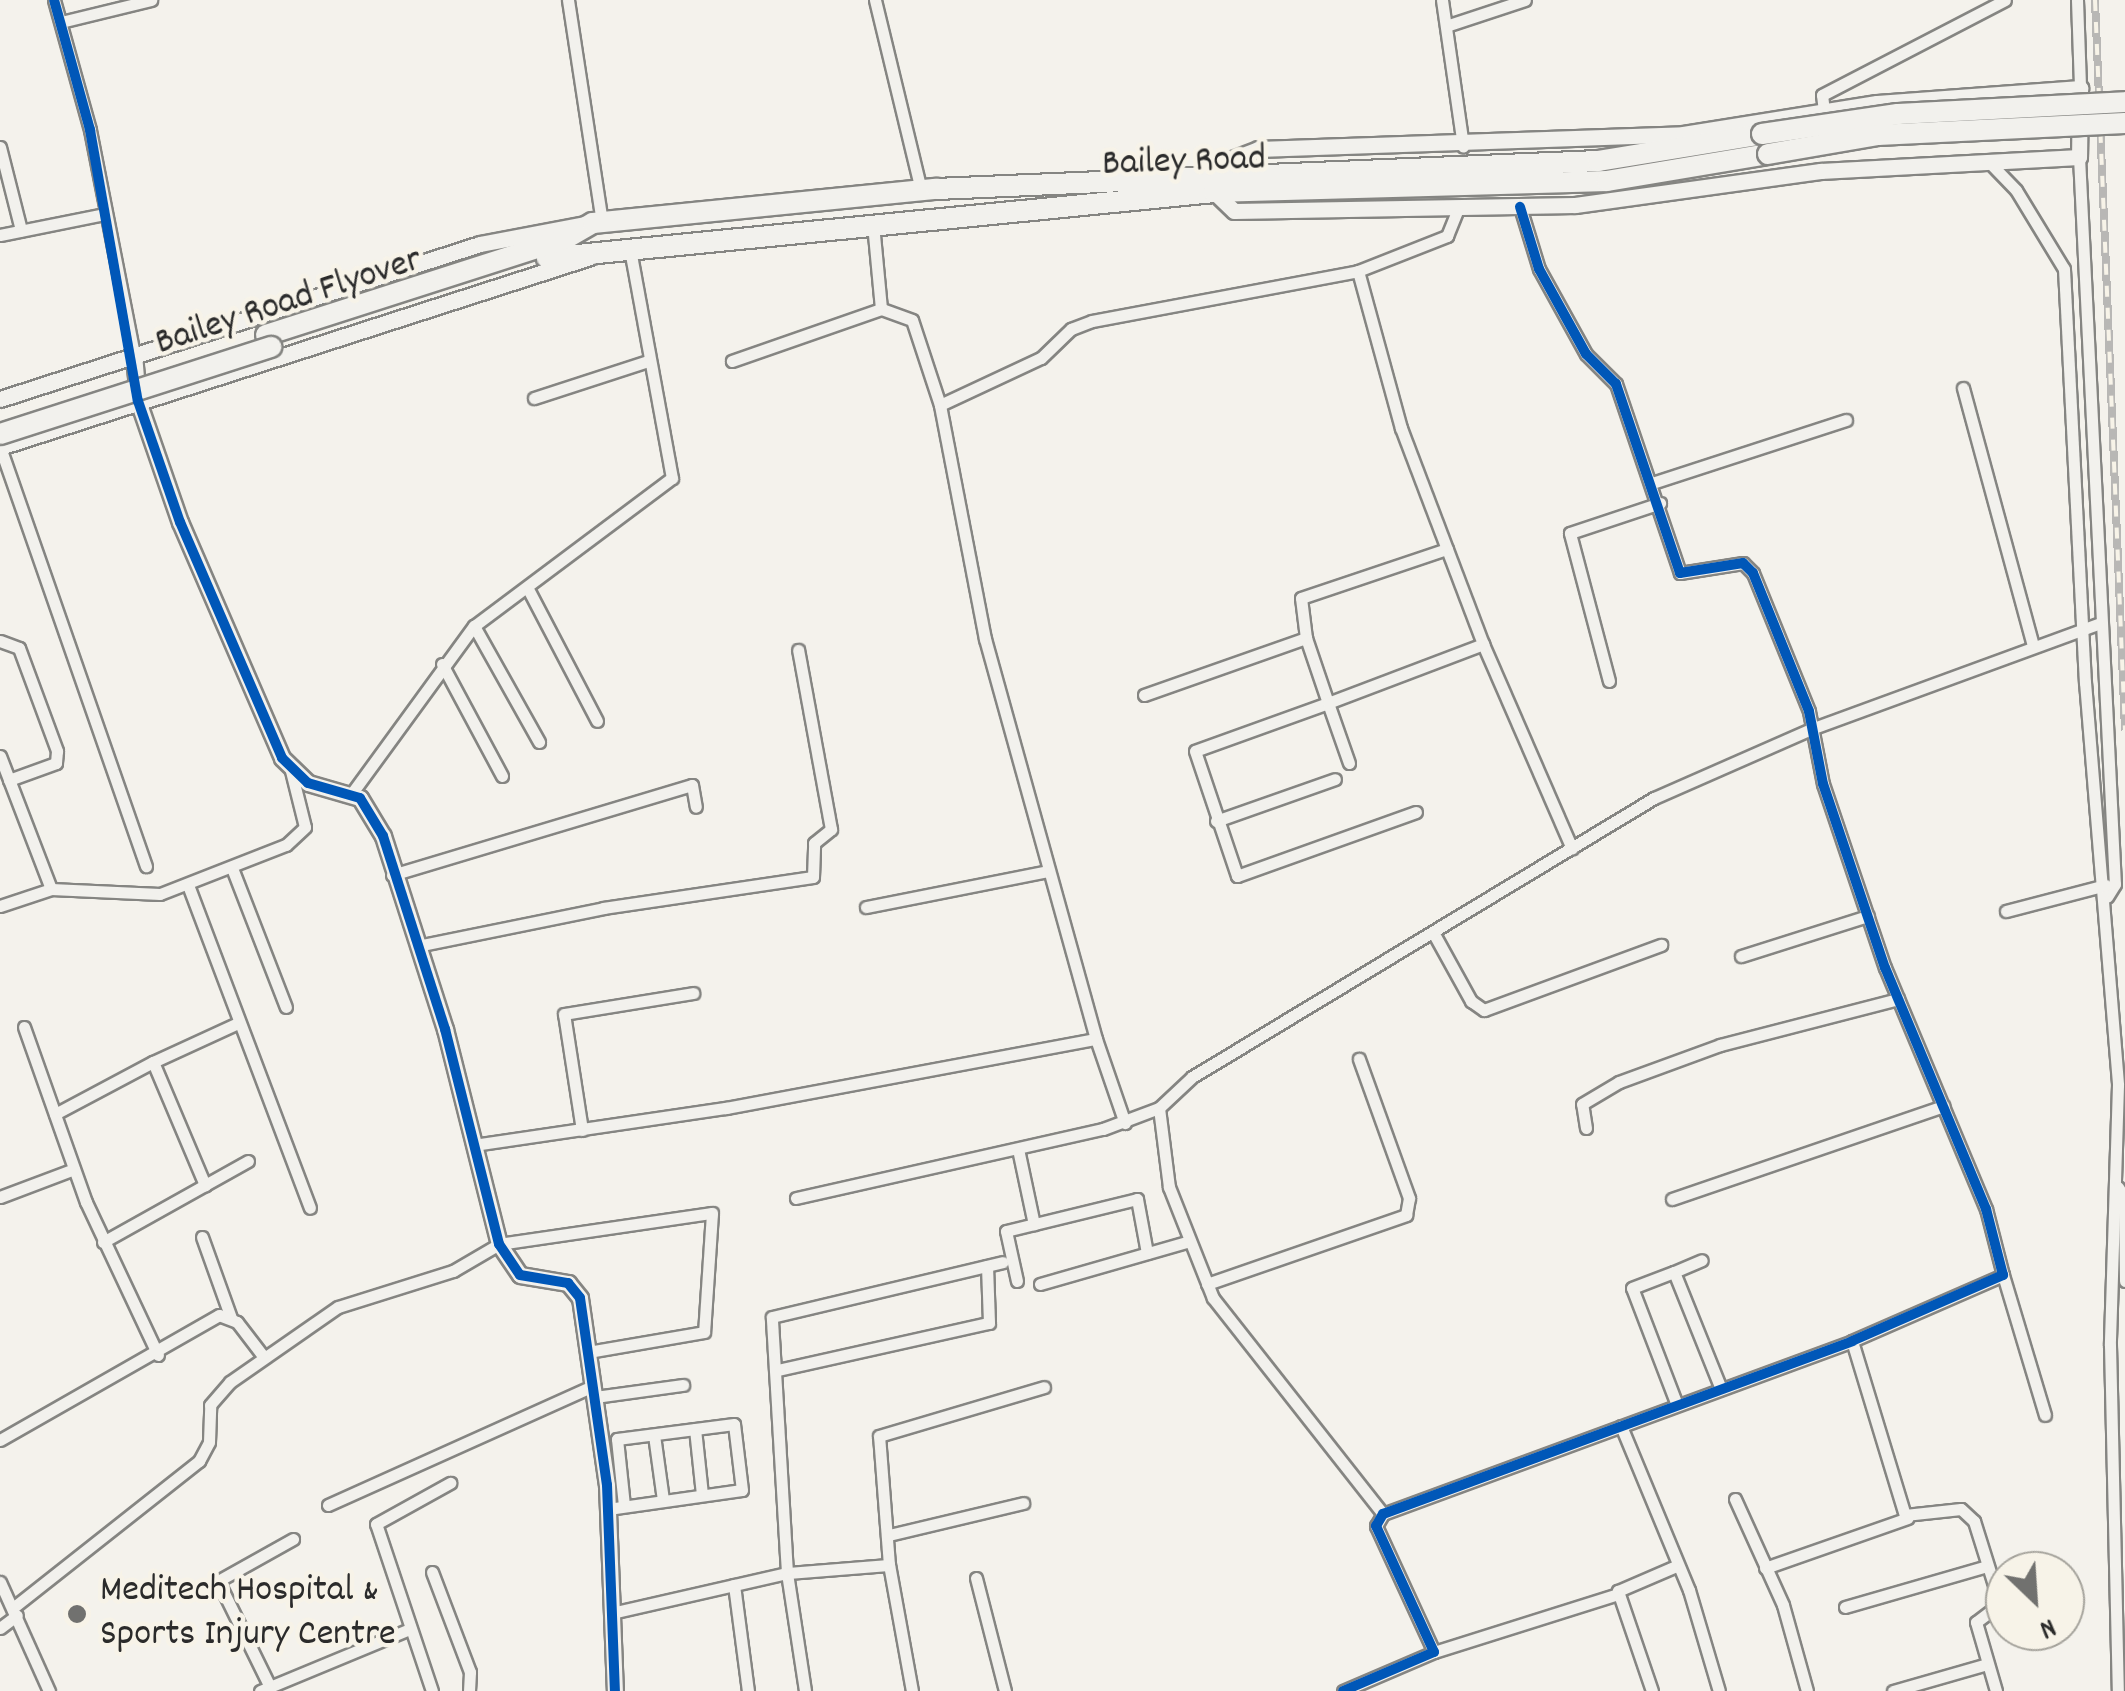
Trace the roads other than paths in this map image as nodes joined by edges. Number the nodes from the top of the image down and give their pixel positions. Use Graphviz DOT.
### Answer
graph roads {
  1 [pos="54,0"];
  2 [pos="151,0"];
  3 [pos="568,0"];
  4 [pos="876,0"];
  5 [pos="1442,0"];
  6 [pos="1525,0"];
  7 [pos="2005,0"];
  8 [pos="2077,0"];
  9 [pos="60,22"];
  10 [pos="1446,26"];
  11 [pos="2080,88"];
  12 [pos="2125,102"];
  13 [pos="1824,111"];
  14 [pos="2125,124"];
  15 [pos="1766,136"];
  16 [pos="1463,146"];
  17 [pos="0,147"];
  18 [pos="2079,157"];
  19 [pos="1988,160"];
  20 [pos="1784,176"];
  21 [pos="1214,184"];
  22 [pos="920,190"];
  23 [pos="1459,207"];
  24 [pos="1520,207"];
  25 [pos="104,214"];
  26 [pos="598,223"];
  27 [pos="872,223"];
  28 [pos="21,230"];
  29 [pos="0,235"];
  30 [pos="630,249"];
  31 [pos="602,252"];
  32 [pos="1358,271"];
  33 [pos="881,309"];
  34 [pos="269,341"];
  35 [pos="134,354"];
  36 [pos="648,361"];
  37 [pos="732,361"];
  38 [pos="1963,388"];
  39 [pos="534,398"];
  40 [pos="0,399"];
  41 [pos="138,402"];
  42 [pos="940,406"];
  43 [pos="1846,420"];
  44 [pos="0,421"];
  45 [pos="0,434"];
  46 [pos="0,447"];
  47 [pos="1652,484"];
  48 [pos="1660,503"];
  49 [pos="1447,549"];
  50 [pos="528,587"];
  51 [pos="2098,624"];
  52 [pos="474,626"];
  53 [pos="2082,628"];
  54 [pos="1306,638"];
  55 [pos="0,641"];
  56 [pos="1483,644"];
  57 [pos="2033,646"];
  58 [pos="798,650"];
  59 [pos="442,664"];
  60 [pos="1609,682"];
  61 [pos="1144,695"];
  62 [pos="1328,703"];
  63 [pos="597,720"];
  64 [pos="1811,729"];
  65 [pos="539,742"];
  66 [pos="0,756"];
  67 [pos="1350,763"];
  68 [pos="291,771"];
  69 [pos="502,776"];
  70 [pos="1336,779"];
  71 [pos="9,780"];
  72 [pos="352,793"];
  73 [pos="696,807"];
  74 [pos="1416,812"];
  75 [pos="1216,821"];
  76 [pos="1572,849"];
  77 [pos="146,866"];
  78 [pos="232,868"];
  79 [pos="1048,872"];
  80 [pos="392,875"];
  81 [pos="188,886"];
  82 [pos="51,889"];
  83 [pos="2104,891"];
  84 [pos="0,906"];
  85 [pos="866,906"];
  86 [pos="2006,911"];
  87 [pos="1868,916"];
  88 [pos="1434,934"];
  89 [pos="1661,945"];
  90 [pos="416,946"];
  91 [pos="1741,956"];
  92 [pos="693,994"];
  93 [pos="1898,999"];
  94 [pos="286,1007"];
  95 [pos="238,1023"];
  96 [pos="24,1027"];
  97 [pos="1096,1039"];
  98 [pos="1359,1059"];
  99 [pos="154,1062"];
  100 [pos="1944,1106"];
  101 [pos="1159,1108"];
  102 [pos="55,1114"];
  103 [pos="1124,1123"];
  104 [pos="1586,1128"];
  105 [pos="582,1130"];
  106 [pos="474,1146"];
  107 [pos="1018,1149"];
  108 [pos="248,1161"];
  109 [pos="74,1169"];
  110 [pos="205,1185"];
  111 [pos="2118,1187"];
  112 [pos="0,1197"];
  113 [pos="796,1198"];
  114 [pos="1672,1199"];
  115 [pos="310,1208"];
  116 [pos="1034,1224"];
  117 [pos="202,1236"];
  118 [pos="1190,1241"];
  119 [pos="103,1242"];
  120 [pos="499,1244"];
  121 [pos="1147,1253"];
  122 [pos="1702,1260"];
  123 [pos="1002,1262"];
  124 [pos="987,1266"];
  125 [pos="1674,1272"];
  126 [pos="2003,1275"];
  127 [pos="2125,1281"];
  128 [pos="1018,1282"];
  129 [pos="1040,1284"];
  130 [pos="1207,1284"];
  131 [pos="232,1318"];
  132 [pos="1852,1341"];
  133 [pos="588,1352"];
  134 [pos="158,1355"];
  135 [pos="263,1356"];
  136 [pos="778,1370"];
  137 [pos="684,1384"];
  138 [pos="1044,1387"];
  139 [pos="1721,1389"];
  140 [pos="594,1392"];
  141 [pos="1677,1406"];
  142 [pos="2045,1415"];
  143 [pos="1621,1426"];
  144 [pos="696,1429"];
  145 [pos="654,1434"];
  146 [pos="0,1440"];
  147 [pos="450,1484"];
  148 [pos="702,1495"];
  149 [pos="1735,1499"];
  150 [pos="663,1500"];
  151 [pos="1023,1503"];
  152 [pos="328,1505"];
  153 [pos="616,1508"];
  154 [pos="1384,1514"];
  155 [pos="1908,1518"];
  156 [pos="890,1535"];
  157 [pos="293,1539"];
  158 [pos="1985,1560"];
  159 [pos="889,1565"];
  160 [pos="1676,1566"];
  161 [pos="1985,1567"];
  162 [pos="1764,1568"];
  163 [pos="432,1572"];
  164 [pos="787,1573"];
  165 [pos="976,1578"];
  166 [pos="0,1582"];
  167 [pos="734,1585"];
  168 [pos="1618,1594"];
  169 [pos="1845,1607"];
  170 [pos="16,1611"];
  171 [pos="612,1613"];
  172 [pos="1985,1614"];
  173 [pos="0,1628"];
  174 [pos="410,1628"];
  175 [pos="1434,1652"];
  176 [pos="1988,1664"];
  177 [pos="265,1689"];
  178 [pos="49,1691"];
  179 [pos="432,1691"];
  180 [pos="469,1691"];
  181 [pos="615,1691"];
  182 [pos="748,1691"];
  183 [pos="804,1691"];
  184 [pos="912,1691"];
  185 [pos="1005,1691"];
  186 [pos="1344,1691"];
  187 [pos="1652,1691"];
  188 [pos="1719,1691"];
  189 [pos="1807,1691"];
  190 [pos="1893,1691"];
  191 [pos="1996,1691"];
  192 [pos="2118,1691"];
  1 -- 9 [label="street"];
  2 -- 9 [label="street"];
  3 -- 26 [label="street"];
  4 -- 22 [label="street"];
  5 -- 10 [label="street"];
  6 -- 10 [label="street"];
  7 -- 13 [label="street"];
  8 -- 11 [label="street"];
  9 -- 25 [label="street"];
  10 -- 16 [label="street"];
  11 -- 13 [label="street"];
  11 -- 18 [label="street"];
  12 -- 15 [label="highway, bridge"];
  13 -- 15 [label="street"];
  14 -- 15 [label="highway, bridge"];
  15 -- 16 [label="street"];
  15 -- 20 [label="street"];
  15 -- 21 [label="highway, Bailey Road"];
  16 -- 21 [label="street"];
  17 -- 28 [label="street"];
  18 -- 19 [label="street"];
  18 -- 51 [label="street"];
  19 -- 20 [label="street"];
  19 -- 53 [label="street"];
  20 -- 24 [label="street"];
  21 -- 22 [label="highway, Bailey Road Flyover"];
  21 -- 23 [label="street"];
  21 -- 27 [label="highway, Bailey Road"];
  22 -- 26 [label="highway, Bailey Road Flyover"];
  23 -- 24 [label="street"];
  23 -- 32 [label="street"];
  24 -- 47 [label="street"];
  25 -- 28 [label="street"];
  25 -- 35 [label="street"];
  26 -- 34 [label="highway, Bailey Road Flyover"];
  26 -- 35 [label="street"];
  27 -- 30 [label="highway, Bailey Road"];
  27 -- 33 [label="street"];
  28 -- 29 [label="street"];
  30 -- 31 [label="highway, Bailey Road"];
  30 -- 36 [label="street"];
  31 -- 34 [label="highway, Bailey Road Flyover"];
  31 -- 41 [label="street"];
  32 -- 42 [label="street"];
  32 -- 49 [label="street"];
  33 -- 37 [label="street"];
  33 -- 42 [label="street"];
  34 -- 44 [label="highway, Bailey Road Flyover"];
  34 -- 45 [label="highway, Bailey Road Flyover, bridge"];
  35 -- 40 [label="street"];
  35 -- 41 [label="street"];
  36 -- 39 [label="street"];
  36 -- 50 [label="street"];
  38 -- 57 [label="street"];
  41 -- 46 [label="street"];
  41 -- 68 [label="street"];
  42 -- 79 [label="street"];
  43 -- 47 [label="street"];
  46 -- 77 [label="street"];
  47 -- 48 [label="street"];
  48 -- 60 [label="street"];
  48 -- 64 [label="street"];
  49 -- 54 [label="street"];
  49 -- 56 [label="street"];
  50 -- 52 [label="street"];
  50 -- 63 [label="street"];
  51 -- 53 [label="street"];
  51 -- 83 [label="street"];
  52 -- 59 [label="street"];
  52 -- 65 [label="street"];
  53 -- 57 [label="street"];
  53 -- 83 [label="street"];
  54 -- 61 [label="street"];
  54 -- 62 [label="street"];
  55 -- 71 [label="street"];
  56 -- 62 [label="street"];
  56 -- 76 [label="street"];
  57 -- 64 [label="street"];
  58 -- 90 [label="street"];
  59 -- 69 [label="street"];
  59 -- 72 [label="street"];
  62 -- 67 [label="street"];
  62 -- 75 [label="street"];
  64 -- 76 [label="street"];
  64 -- 87 [label="street"];
  66 -- 71 [label="street"];
  68 -- 72 [label="street"];
  68 -- 78 [label="street"];
  70 -- 75 [label="street"];
  71 -- 82 [label="street"];
  72 -- 80 [label="street"];
  73 -- 80 [label="street"];
  74 -- 75 [label="street"];
  76 -- 88 [label="street"];
  78 -- 81 [label="street"];
  78 -- 94 [label="street"];
  79 -- 85 [label="street"];
  79 -- 97 [label="street"];
  80 -- 90 [label="street"];
  81 -- 82 [label="street"];
  81 -- 95 [label="street"];
  82 -- 84 [label="street"];
  83 -- 86 [label="street"];
  83 -- 111 [label="street"];
  87 -- 91 [label="street"];
  87 -- 93 [label="street"];
  88 -- 89 [label="street"];
  88 -- 101 [label="street"];
  90 -- 106 [label="street"];
  92 -- 105 [label="street"];
  93 -- 100 [label="street"];
  93 -- 104 [label="street"];
  95 -- 99 [label="street"];
  95 -- 115 [label="street"];
  96 -- 102 [label="street"];
  97 -- 103 [label="street"];
  97 -- 105 [label="street"];
  98 -- 130 [label="street"];
  99 -- 102 [label="street"];
  99 -- 110 [label="street"];
  100 -- 114 [label="street"];
  100 -- 126 [label="street"];
  101 -- 103 [label="street"];
  101 -- 118 [label="street"];
  102 -- 109 [label="street"];
  103 -- 107 [label="street"];
  105 -- 106 [label="street"];
  106 -- 120 [label="street"];
  107 -- 113 [label="street"];
  107 -- 116 [label="street"];
  108 -- 110 [label="street"];
  109 -- 112 [label="street"];
  109 -- 119 [label="street"];
  110 -- 119 [label="street"];
  111 -- 127 [label="street"];
  111 -- 192 [label="street"];
  116 -- 121 [label="street"];
  116 -- 128 [label="street"];
  117 -- 131 [label="street"];
  118 -- 121 [label="street"];
  118 -- 130 [label="street"];
  119 -- 134 [label="street"];
  120 -- 133 [label="street"];
  120 -- 133 [label="street"];
  120 -- 135 [label="street"];
  121 -- 129 [label="street"];
  122 -- 125 [label="street"];
  123 -- 124 [label="street"];
  124 -- 136 [label="street"];
  124 -- 136 [label="street"];
  125 -- 139 [label="street"];
  125 -- 141 [label="street"];
  126 -- 132 [label="street"];
  126 -- 142 [label="street"];
  130 -- 154 [label="street"];
  131 -- 134 [label="street"];
  131 -- 135 [label="street"];
  132 -- 139 [label="street"];
  132 -- 155 [label="street"];
  133 -- 140 [label="street"];
  134 -- 146 [label="street"];
  135 -- 170 [label="street"];
  136 -- 164 [label="street"];
  137 -- 140 [label="street"];
  138 -- 156 [label="street"];
  139 -- 141 [label="street"];
  140 -- 152 [label="street"];
  140 -- 153 [label="street"];
  141 -- 143 [label="street"];
  143 -- 154 [label="street"];
  143 -- 160 [label="street"];
  144 -- 145 [label="street"];
  144 -- 148 [label="street"];
  144 -- 148 [label="street"];
  145 -- 150 [label="street"];
  145 -- 153 [label="street"];
  147 -- 174 [label="street"];
  148 -- 150 [label="street"];
  149 -- 162 [label="street"];
  150 -- 153 [label="street"];
  151 -- 156 [label="street"];
  153 -- 171 [label="street"];
  154 -- 175 [label="street"];
  155 -- 158 [label="street"];
  155 -- 162 [label="street"];
  156 -- 159 [label="street"];
  157 -- 177 [label="street"];
  159 -- 164 [label="street"];
  159 -- 184 [label="street"];
  160 -- 168 [label="street"];
  160 -- 188 [label="street"];
  161 -- 169 [label="street"];
  162 -- 189 [label="street"];
  163 -- 180 [label="street"];
  164 -- 167 [label="street"];
  164 -- 183 [label="street"];
  165 -- 185 [label="street"];
  166 -- 170 [label="street"];
  167 -- 171 [label="street"];
  167 -- 182 [label="street"];
  168 -- 175 [label="street"];
  168 -- 187 [label="street"];
  170 -- 173 [label="street"];
  170 -- 178 [label="street"];
  171 -- 181 [label="street"];
  172 -- 176 [label="street"];
  174 -- 177 [label="street"];
  174 -- 179 [label="street"];
  175 -- 186 [label="street"];
  176 -- 190 [label="street"];
  176 -- 191 [label="street"];
}
